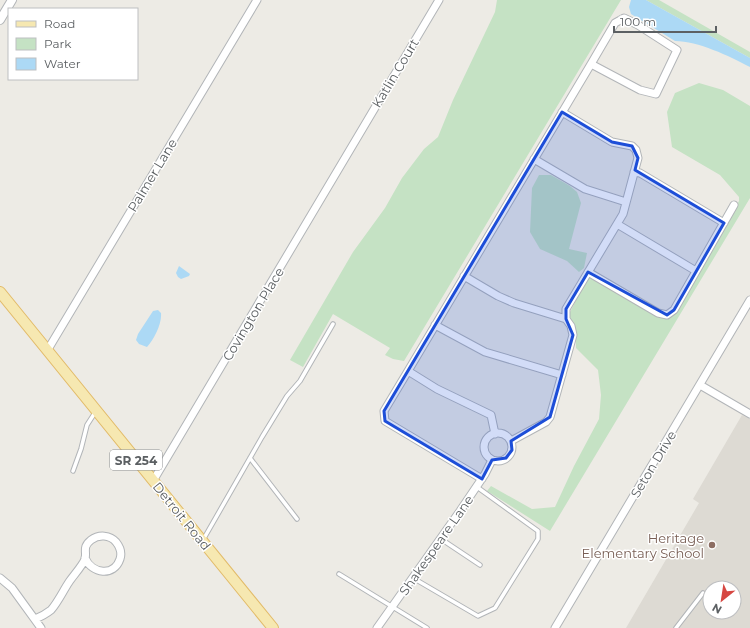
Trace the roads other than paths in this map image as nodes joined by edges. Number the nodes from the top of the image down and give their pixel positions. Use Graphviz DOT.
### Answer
graph roads {
  1 [pos="12,0"];
  2 [pos="257,0"];
  3 [pos="439,0"];
  4 [pos="0,20"];
  5 [pos="591,64"];
  6 [pos="562,112"];
  7 [pos="352,146"];
  8 [pos="534,159"];
  9 [pos="634,172"];
  10 [pos="626,202"];
  11 [pos="734,205"];
  12 [pos="724,223"];
  13 [pos="618,224"];
  14 [pos="588,272"];
  15 [pos="696,272"];
  16 [pos="464,276"];
  17 [pos="0,292"];
  18 [pos="750,300"];
  19 [pos="566,319"];
  20 [pos="333,324"];
  21 [pos="435,325"];
  22 [pos="47,351"];
  23 [pos="408,371"];
  24 [pos="562,375"];
  25 [pos="700,385"];
  26 [pos="96,410"];
  27 [pos="750,414"];
  28 [pos="495,434"];
  29 [pos="511,441"];
  30 [pos="250,458"];
  31 [pos="492,460"];
  32 [pos="73,471"];
  33 [pos="482,479"];
  34 [pos="153,481"];
  35 [pos="476,487"];
  36 [pos="297,519"];
  37 [pos="441,539"];
  38 [pos="202,541"];
  39 [pos="85,558"];
  40 [pos="480,565"];
  41 [pos="339,574"];
  42 [pos="0,578"];
  43 [pos="413,578"];
  44 [pos="702,594"];
  45 [pos="392,607"];
  46 [pos="35,619"];
  47 [pos="41,628"];
  48 [pos="273,628"];
  49 [pos="377,628"];
  50 [pos="427,628"];
  51 [pos="555,628"];
  52 [pos="676,628"];
  1 -- 4 [label="street"];
  2 -- 22 [label="street, Palmer Lane"];
  3 -- 7 [label="street, Katlin Court"];
  5 -- 5 [label="street"];
  5 -- 6 [label="street"];
  6 -- 8 [label="street"];
  6 -- 9 [label="street"];
  7 -- 34 [label="street, Covington Place"];
  8 -- 10 [label="street"];
  8 -- 16 [label="street"];
  9 -- 10 [label="street"];
  9 -- 12 [label="street"];
  10 -- 13 [label="street"];
  11 -- 12 [label="street"];
  12 -- 15 [label="street"];
  13 -- 14 [label="street"];
  13 -- 15 [label="street"];
  14 -- 15 [label="street"];
  14 -- 19 [label="street"];
  16 -- 19 [label="street"];
  16 -- 21 [label="street"];
  17 -- 22 [label="main road, Detroit Road / SR 254"];
  18 -- 25 [label="street, Seton Drive"];
  19 -- 24 [label="street"];
  20 -- 30 [label="lane"];
  21 -- 23 [label="street"];
  21 -- 24 [label="street"];
  22 -- 26 [label="main road, Detroit Road / SR 254"];
  23 -- 28 [label="street"];
  23 -- 33 [label="street"];
  24 -- 29 [label="street"];
  25 -- 27 [label="street"];
  25 -- 51 [label="street, Seton Drive"];
  26 -- 32 [label="lane"];
  26 -- 34 [label="main road, Detroit Road / SR 254"];
  28 -- 29 [label="street"];
  28 -- 31 [label="street"];
  29 -- 31 [label="street"];
  30 -- 36 [label="lane"];
  30 -- 38 [label="lane"];
  31 -- 33 [label="street, Shakespeare Lane"];
  33 -- 35 [label="street, Shakespeare Lane"];
  34 -- 38 [label="main road, Detroit Road / SR 254"];
  35 -- 37 [label="street, Shakespeare Lane"];
  35 -- 43 [label="lane"];
  37 -- 40 [label="lane"];
  37 -- 43 [label="street, Shakespeare Lane"];
  38 -- 48 [label="main road, Detroit Road / SR 254"];
  39 -- 39 [label="street"];
  39 -- 46 [label="street"];
  41 -- 45 [label="lane"];
  42 -- 46 [label="street"];
  43 -- 45 [label="street, Shakespeare Lane"];
  44 -- 52 [label="lane"];
  45 -- 49 [label="street, Shakespeare Lane"];
  45 -- 50 [label="lane"];
  46 -- 47 [label="street"];
}
